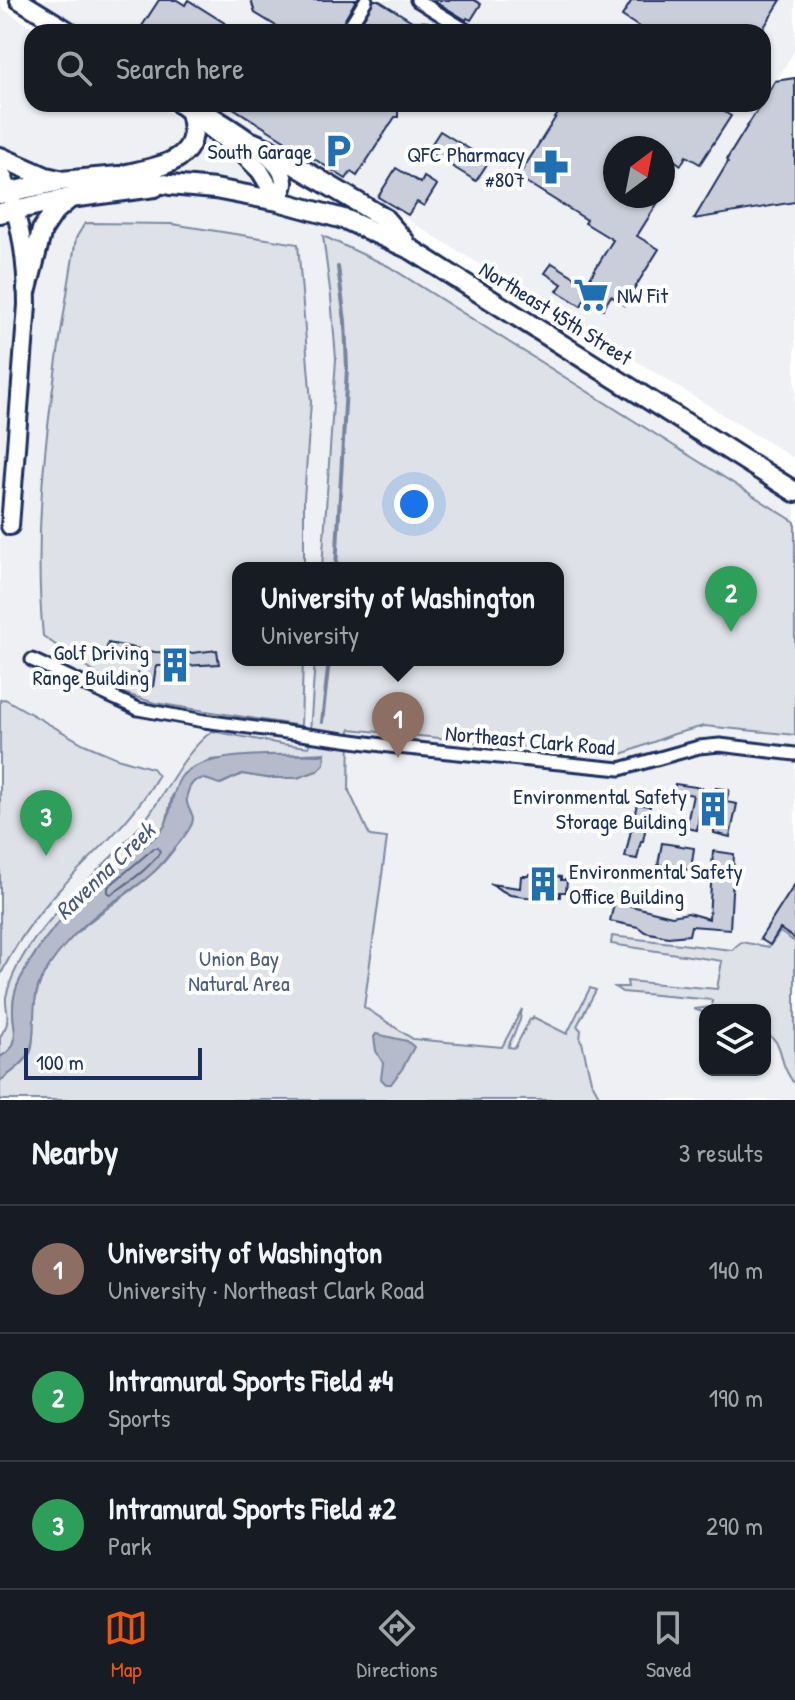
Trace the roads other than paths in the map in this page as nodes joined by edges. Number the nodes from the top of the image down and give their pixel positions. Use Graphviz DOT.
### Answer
graph roads {
  1 [pos="19,0"];
  2 [pos="366,0"];
  3 [pos="417,0"];
  4 [pos="58,24"];
  5 [pos="351,24"];
  6 [pos="456,24"];
  7 [pos="189,112"];
  8 [pos="194,112"];
  9 [pos="247,148"];
  10 [pos="0,157"];
  11 [pos="0,170"];
  12 [pos="119,176"];
  13 [pos="61,181"];
  14 [pos="170,185"];
  15 [pos="5,192"];
  16 [pos="70,198"];
  17 [pos="278,201"];
  18 [pos="8,212"];
  19 [pos="412,250"];
  20 [pos="27,289"];
  21 [pos="795,492"];
  22 [pos="10,526"];
  23 [pos="32,660"];
  24 [pos="795,754"];
  1 -- 4 [label="street"];
  2 -- 5 [label="street"];
  3 -- 6 [label="street"];
  7 -- 12 [label="main road"];
  8 -- 9 [label="street"];
  9 -- 17 [label="street"];
  9 -- 19 [label="main road"];
  10 -- 13 [label="main road"];
  11 -- 15 [label="street"];
  12 -- 13 [label="main road"];
  12 -- 14 [label="main road"];
  13 -- 15 [label="main road"];
  14 -- 16 [label="main road"];
  14 -- 17 [label="main road, Northeast 45th Street"];
  15 -- 18 [label="street"];
  16 -- 18 [label="main road"];
  16 -- 20 [label="main road"];
  17 -- 19 [label="main road, Northeast 45th Street"];
  18 -- 20 [label="street"];
  19 -- 21 [label="main road, Northeast 45th Street"];
  20 -- 22 [label="street"];
  23 -- 24 [label="street, Northeast Clark Road"];
}
